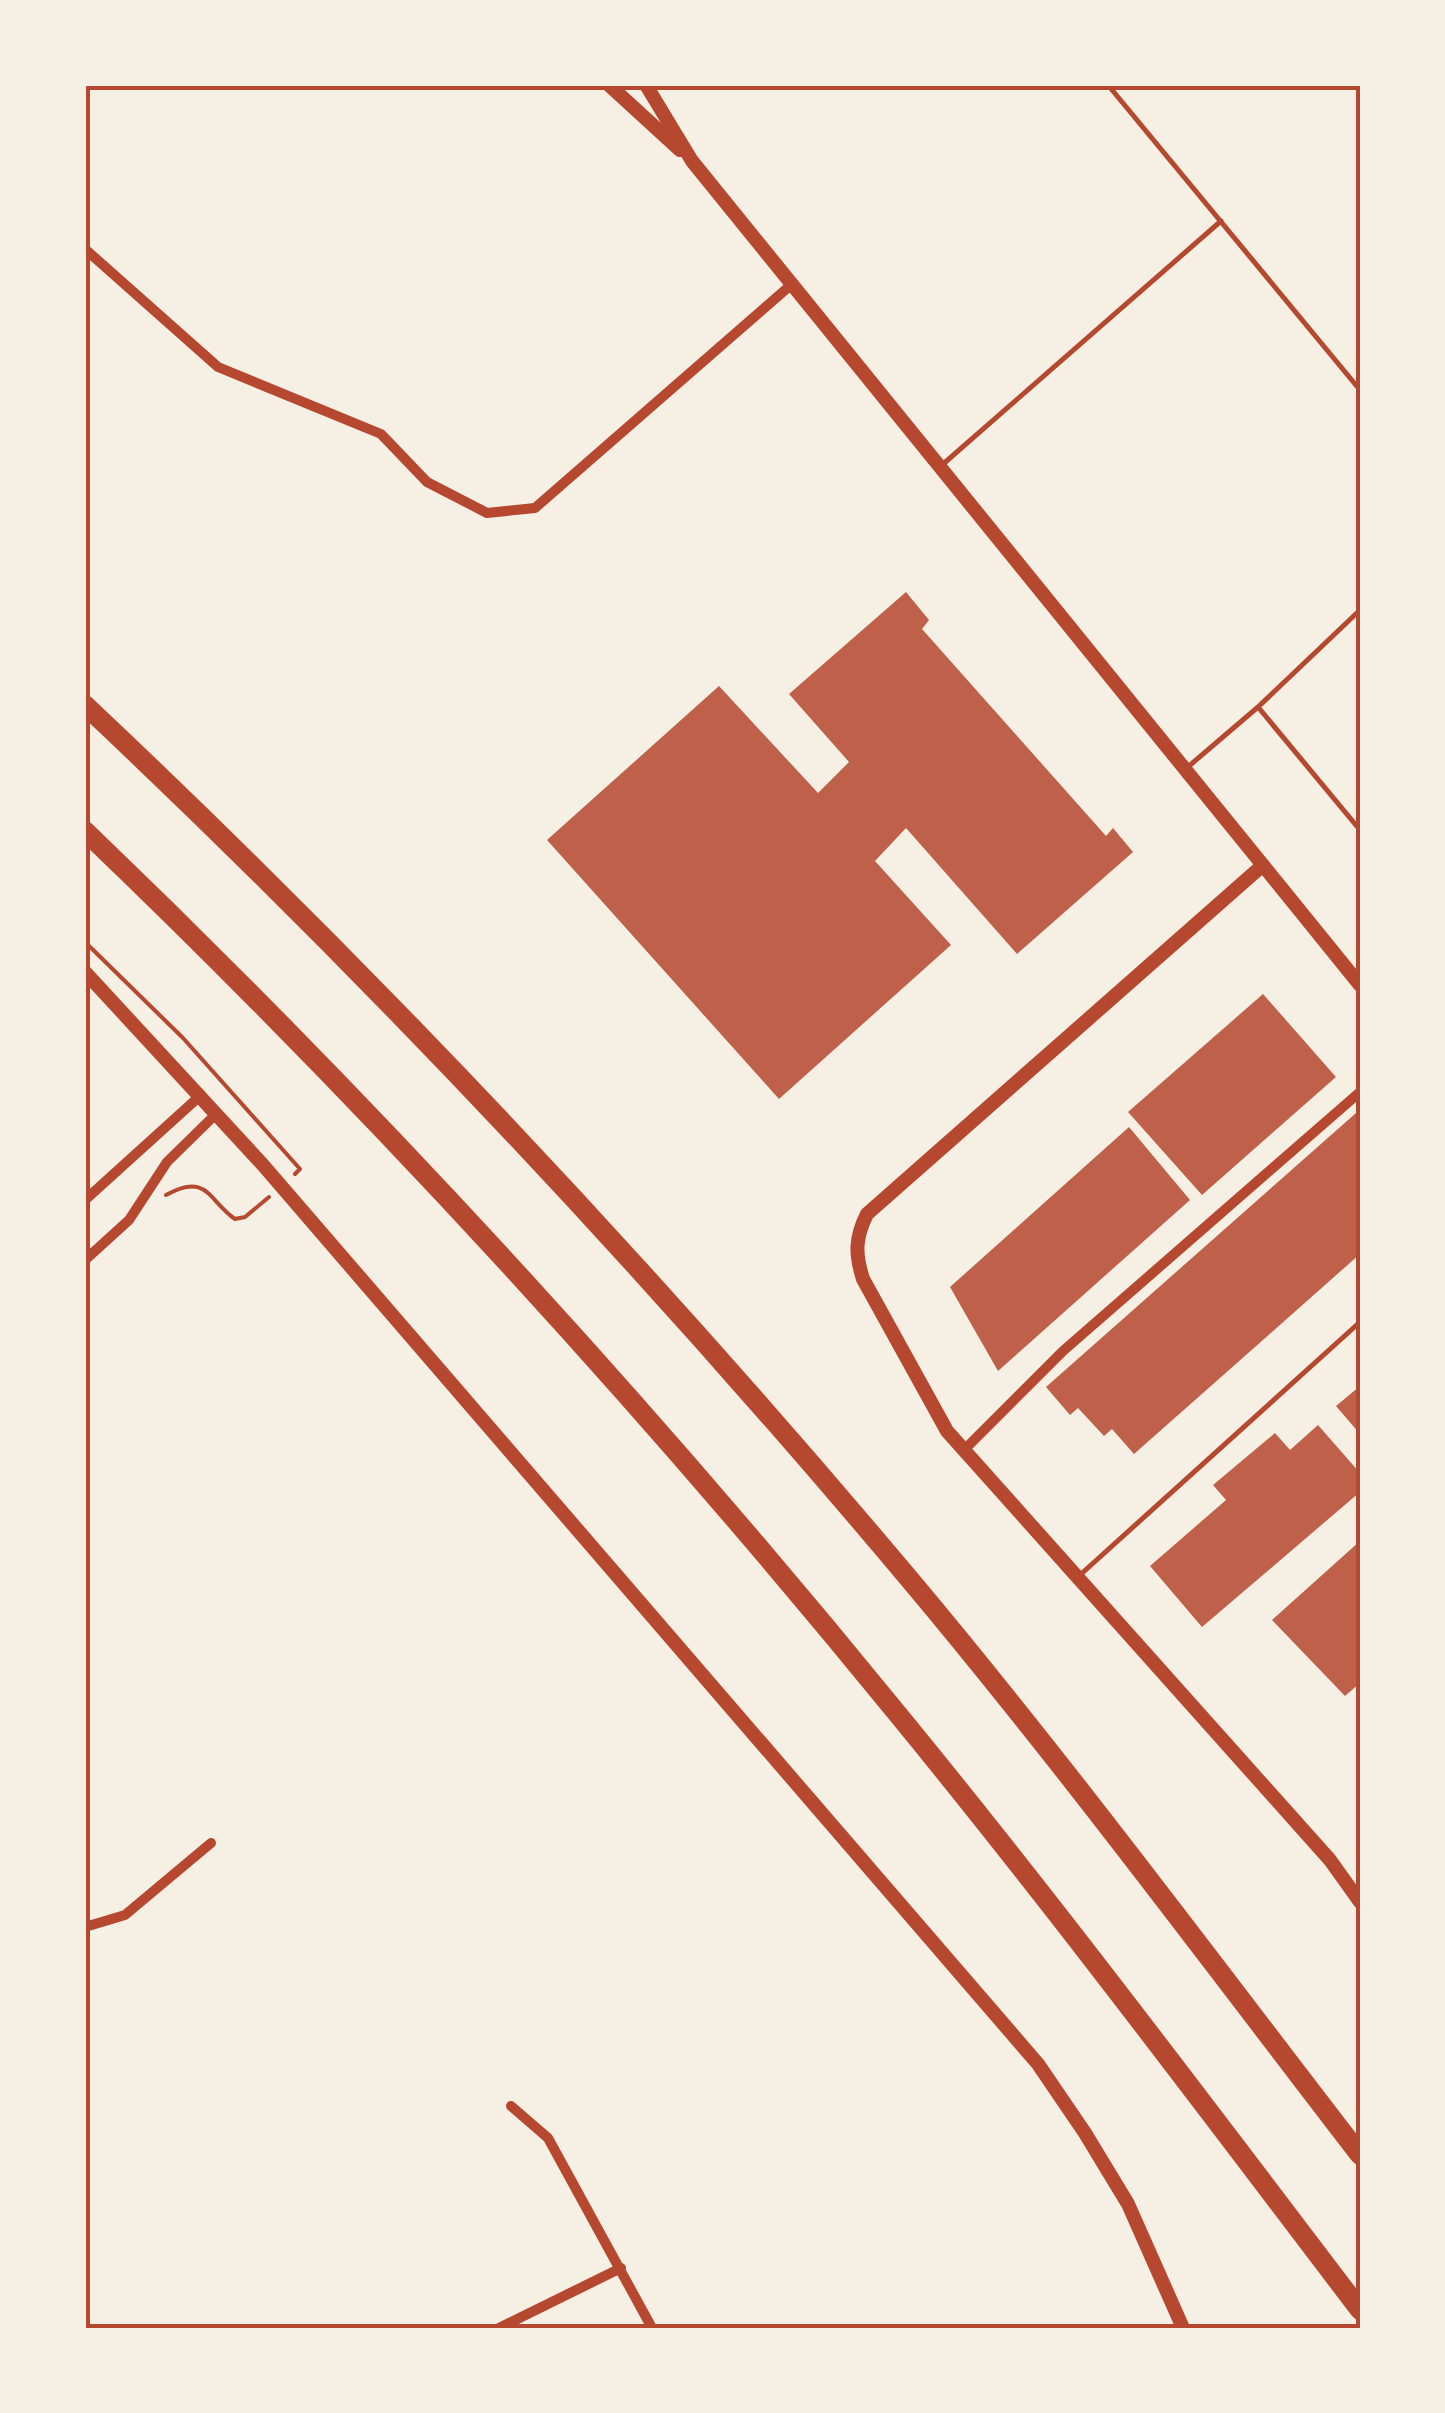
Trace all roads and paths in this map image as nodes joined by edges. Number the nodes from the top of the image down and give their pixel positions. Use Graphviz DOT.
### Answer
graph roads {
  1 [pos="609,85"];
  2 [pos="646,85"];
  3 [pos="1108,85"];
  4 [pos="692,161"];
  5 [pos="1221,221"];
  6 [pos="85,249"];
  7 [pos="792,284"];
  8 [pos="1360,390"];
  9 [pos="940,467"];
  10 [pos="1360,610"];
  11 [pos="85,705"];
  12 [pos="1258,707"];
  13 [pos="1185,769"];
  14 [pos="1360,830"];
  15 [pos="85,831"];
  16 [pos="1262,864"];
  17 [pos="85,972"];
  18 [pos="1360,985"];
  19 [pos="1360,1092"];
  20 [pos="201,1095"];
  21 [pos="217,1113"];
  22 [pos="85,1200"];
  23 [pos="85,1260"];
  24 [pos="1360,1322"];
  25 [pos="964,1450"];
  26 [pos="1078,1577"];
  27 [pos="210,1843"];
  28 [pos="1360,1902"];
  29 [pos="85,1927"];
  30 [pos="510,2106"];
  31 [pos="1360,2155"];
  32 [pos="621,2268"];
  33 [pos="1360,2310"];
  34 [pos="499,2328"];
  35 [pos="652,2328"];
  36 [pos="1183,2328"];
  1 -- 4 [label="street"];
  2 -- 4 [label="street"];
  3 -- 5 [label="lane"];
  4 -- 7 [label="street"];
  5 -- 8 [label="lane"];
  5 -- 9 [label="lane"];
  6 -- 7 [label="street"];
  7 -- 9 [label="street"];
  9 -- 13 [label="street"];
  10 -- 12 [label="lane"];
  11 -- 31 [label="highway"];
  12 -- 13 [label="lane"];
  12 -- 14 [label="lane"];
  13 -- 16 [label="street"];
  15 -- 33 [label="highway"];
  16 -- 18 [label="street"];
  16 -- 25 [label="street"];
  17 -- 20 [label="street"];
  19 -- 25 [label="street"];
  20 -- 21 [label="street"];
  20 -- 22 [label="street"];
  21 -- 23 [label="street"];
  21 -- 36 [label="street"];
  24 -- 26 [label="lane"];
  25 -- 26 [label="street"];
  26 -- 28 [label="street"];
  27 -- 29 [label="street"];
  30 -- 32 [label="street"];
  32 -- 34 [label="street"];
  32 -- 35 [label="street"];
}
